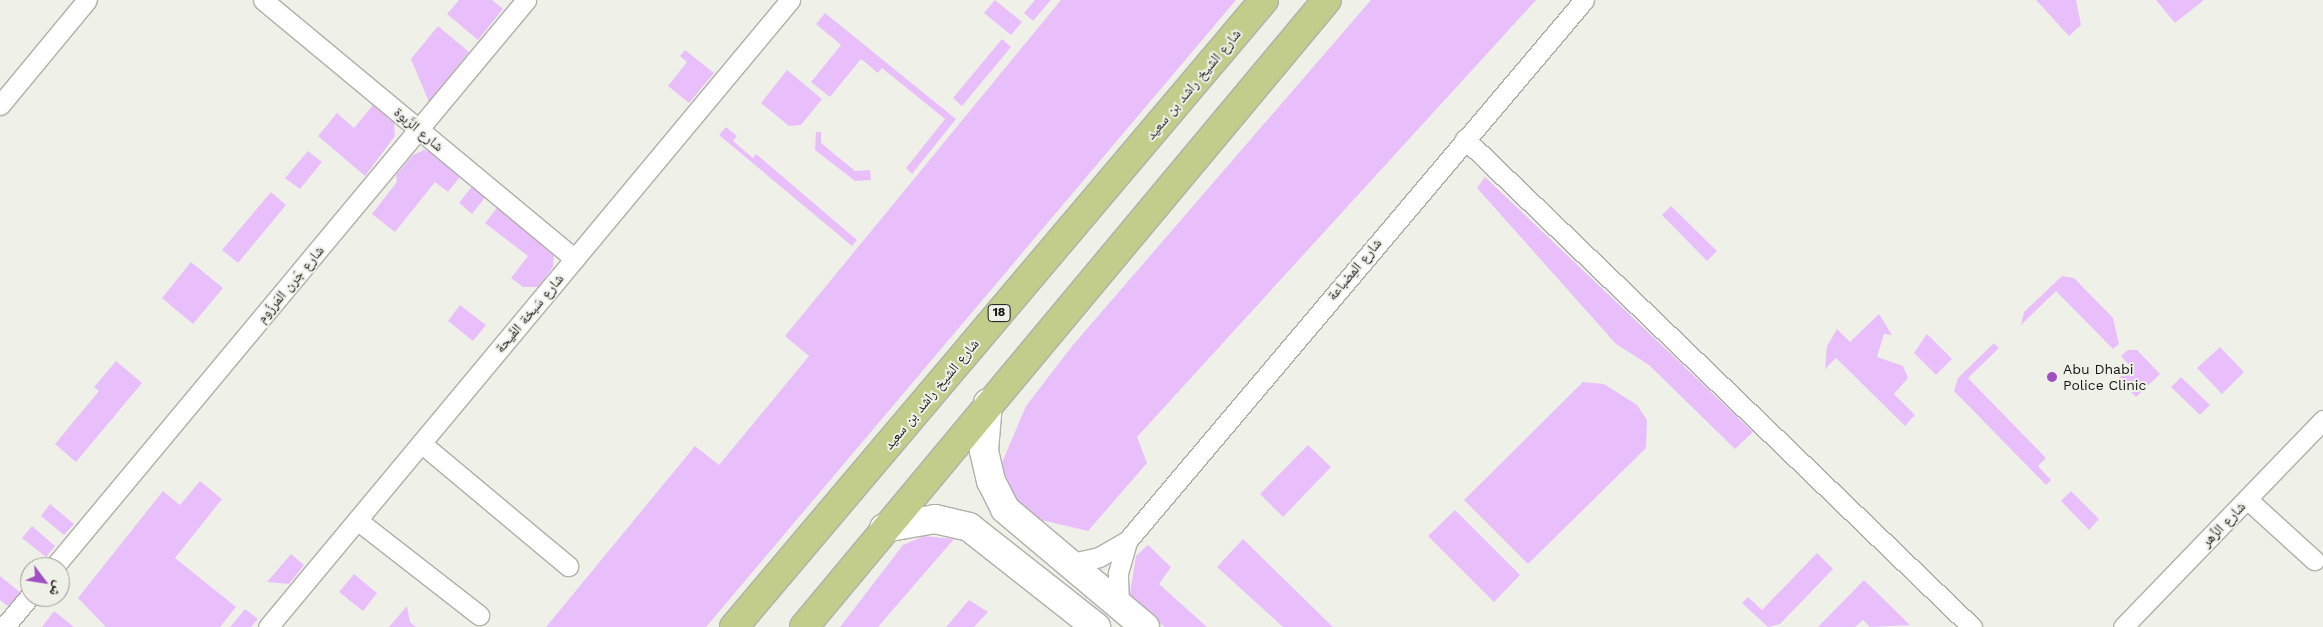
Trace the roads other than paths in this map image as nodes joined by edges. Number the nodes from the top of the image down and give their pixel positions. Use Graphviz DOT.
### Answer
graph roads {
  1 [pos="87,0"];
  2 [pos="263,0"];
  3 [pos="526,0"];
  4 [pos="790,0"];
  5 [pos="1327,0"];
  6 [pos="1584,0"];
  7 [pos="1255,6"];
  8 [pos="0,105"];
  9 [pos="419,129"];
  10 [pos="1464,139"];
  11 [pos="575,259"];
  12 [pos="988,404"];
  13 [pos="2323,420"];
  14 [pos="421,443"];
  15 [pos="2247,499"];
  16 [pos="1005,509"];
  17 [pos="357,520"];
  18 [pos="884,528"];
  19 [pos="983,536"];
  20 [pos="1127,542"];
  21 [pos="62,557"];
  22 [pos="2314,560"];
  23 [pos="1067,564"];
  24 [pos="568,566"];
  25 [pos="1119,606"];
  26 [pos="21,607"];
  27 [pos="479,616"];
  28 [pos="4,627"];
  29 [pos="268,627"];
  30 [pos="734,627"];
  31 [pos="804,627"];
  32 [pos="1096,627"];
  33 [pos="1145,627"];
  34 [pos="1972,627"];
  35 [pos="2122,627"];
  1 -- 8 [label="street"];
  2 -- 9 [label="street, شارع الرَّبوة"];
  3 -- 9 [label="street, شارع جَرن المَرزُوم"];
  4 -- 11 [label="street, شارع سَبخة الفَيحة"];
  5 -- 12 [label="main road"];
  6 -- 10 [label="street, شارع المِضباعة"];
  7 -- 30 [label="main road, شارع الشيخ راشد بن سعيد / 18"];
  9 -- 11 [label="street, شارع الرَّبوة"];
  9 -- 21 [label="street, شارع جَرن المَرزُوم"];
  10 -- 20 [label="street, شارع المِضباعة"];
  10 -- 34 [label="street"];
  11 -- 14 [label="street, شارع سَبخة الفَيحة"];
  12 -- 16 [label="street"];
  12 -- 18 [label="main road"];
  13 -- 15 [label="street, شارع الزَّهر"];
  14 -- 17 [label="street, شارع سَبخة الفَيحة"];
  14 -- 24 [label="street"];
  15 -- 22 [label="street"];
  15 -- 35 [label="street, شارع الزَّهر"];
  16 -- 19 [label="street"];
  16 -- 23 [label="street"];
  17 -- 27 [label="street"];
  17 -- 29 [label="street, شارع سَبخة الفَيحة"];
  18 -- 19 [label="street"];
  18 -- 31 [label="main road"];
  19 -- 32 [label="street"];
  20 -- 23 [label="street, شارع المِضباعة"];
  20 -- 25 [label="street, شارع المِضباعة"];
  23 -- 25 [label="street"];
  25 -- 33 [label="street"];
  26 -- 28 [label="street"];
}
